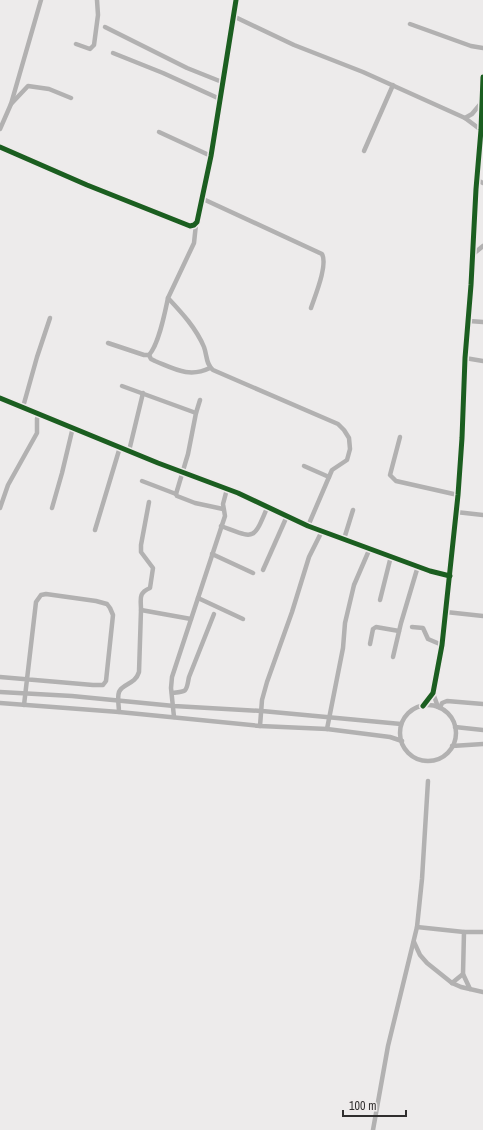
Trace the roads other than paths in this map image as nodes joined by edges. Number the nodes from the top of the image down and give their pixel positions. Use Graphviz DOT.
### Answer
graph roads {
  1 [pos="41,0"];
  2 [pos="97,0"];
  3 [pos="236,0"];
  4 [pos="233,16"];
  5 [pos="410,24"];
  6 [pos="105,27"];
  7 [pos="76,44"];
  8 [pos="483,48"];
  9 [pos="113,53"];
  10 [pos="483,76"];
  11 [pos="222,82"];
  12 [pos="393,85"];
  13 [pos="71,98"];
  14 [pos="220,99"];
  15 [pos="482,102"];
  16 [pos="11,104"];
  17 [pos="465,118"];
  18 [pos="0,129"];
  19 [pos="481,130"];
  20 [pos="159,132"];
  21 [pos="0,147"];
  22 [pos="364,151"];
  23 [pos="211,156"];
  24 [pos="477,180"];
  25 [pos="483,183"];
  26 [pos="203,199"];
  27 [pos="196,224"];
  28 [pos="483,246"];
  29 [pos="472,255"];
  30 [pos="168,298"];
  31 [pos="311,308"];
  32 [pos="50,318"];
  33 [pos="469,321"];
  34 [pos="483,322"];
  35 [pos="108,343"];
  36 [pos="149,355"];
  37 [pos="466,358"];
  38 [pos="483,361"];
  39 [pos="210,368"];
  40 [pos="122,386"];
  41 [pos="144,393"];
  42 [pos="0,398"];
  43 [pos="200,400"];
  44 [pos="23,407"];
  45 [pos="39,413"];
  46 [pos="196,413"];
  47 [pos="73,428"];
  48 [pos="400,437"];
  49 [pos="120,446"];
  50 [pos="129,450"];
  51 [pos="304,466"];
  52 [pos="183,472"];
  53 [pos="329,477"];
  54 [pos="142,481"];
  55 [pos="227,489"];
  56 [pos="176,494"];
  57 [pos="458,495"];
  58 [pos="149,502"];
  59 [pos="0,508"];
  60 [pos="52,508"];
  61 [pos="267,508"];
  62 [pos="223,509"];
  63 [pos="353,510"];
  64 [pos="456,512"];
  65 [pos="483,515"];
  66 [pos="287,516"];
  67 [pos="221,526"];
  68 [pos="308,526"];
  69 [pos="95,530"];
  70 [pos="322,531"];
  71 [pos="344,539"];
  72 [pos="370,548"];
  73 [pos="212,554"];
  74 [pos="391,556"];
  75 [pos="418,566"];
  76 [pos="263,570"];
  77 [pos="253,573"];
  78 [pos="450,576"];
  79 [pos="198,598"];
  80 [pos="380,600"];
  81 [pos="141,610"];
  82 [pos="446,612"];
  83 [pos="214,614"];
  84 [pos="483,616"];
  85 [pos="191,619"];
  86 [pos="243,619"];
  87 [pos="412,626"];
  88 [pos="399,630"];
  89 [pos="370,644"];
  90 [pos="442,645"];
  91 [pos="393,658"];
  92 [pos="0,677"];
  93 [pos="27,680"];
  94 [pos="0,692"];
  95 [pos="433,692"];
  96 [pos="26,693"];
  97 [pos="172,693"];
  98 [pos="119,701"];
  99 [pos="0,703"];
  100 [pos="483,704"];
  101 [pos="24,705"];
  102 [pos="174,706"];
  103 [pos="423,706"];
  104 [pos="439,708"];
  105 [pos="262,711"];
  106 [pos="119,712"];
  107 [pos="174,717"];
  108 [pos="329,717"];
  109 [pos="401,724"];
  110 [pos="260,726"];
  111 [pos="455,727"];
  112 [pos="327,729"];
  113 [pos="483,730"];
  114 [pos="402,741"];
  115 [pos="483,744"];
  116 [pos="452,746"];
  117 [pos="428,781"];
  118 [pos="417,927"];
  119 [pos="464,932"];
  120 [pos="483,932"];
  121 [pos="414,942"];
  122 [pos="463,974"];
  123 [pos="452,983"];
  124 [pos="470,989"];
  125 [pos="483,992"];
  126 [pos="374,1130"];
  1 -- 16 [label="street"];
  2 -- 7 [label="street"];
  3 -- 4 [label="street"];
  4 -- 11 [label="street"];
  4 -- 12 [label="street"];
  5 -- 8 [label="street"];
  6 -- 11 [label="street"];
  9 -- 14 [label="street"];
  10 -- 15 [label="street"];
  11 -- 14 [label="street"];
  12 -- 17 [label="street"];
  12 -- 22 [label="street"];
  13 -- 16 [label="street"];
  14 -- 23 [label="street"];
  15 -- 17 [label="street"];
  15 -- 19 [label="street"];
  16 -- 18 [label="street"];
  17 -- 19 [label="street"];
  19 -- 24 [label="street"];
  20 -- 23 [label="street"];
  21 -- 27 [label="street"];
  23 -- 26 [label="street"];
  24 -- 25 [label="street"];
  24 -- 29 [label="street"];
  26 -- 27 [label="street"];
  26 -- 31 [label="street"];
  27 -- 30 [label="street"];
  28 -- 29 [label="street"];
  29 -- 33 [label="street"];
  30 -- 36 [label="street"];
  30 -- 39 [label="street"];
  32 -- 44 [label="street"];
  33 -- 34 [label="street"];
  33 -- 37 [label="street"];
  35 -- 36 [label="street"];
  36 -- 39 [label="street"];
  37 -- 38 [label="street"];
  37 -- 57 [label="street"];
  39 -- 53 [label="street"];
  40 -- 41 [label="street"];
  41 -- 46 [label="street"];
  41 -- 50 [label="street"];
  42 -- 44 [label="street"];
  43 -- 46 [label="street"];
  44 -- 45 [label="street"];
  45 -- 47 [label="street"];
  45 -- 59 [label="street"];
  46 -- 52 [label="street"];
  47 -- 49 [label="street"];
  47 -- 60 [label="street"];
  48 -- 57 [label="street"];
  49 -- 50 [label="street"];
  49 -- 69 [label="street"];
  50 -- 52 [label="street"];
  51 -- 53 [label="street"];
  52 -- 55 [label="street"];
  52 -- 56 [label="street"];
  53 -- 68 [label="street"];
  54 -- 56 [label="street"];
  55 -- 61 [label="street"];
  55 -- 62 [label="street"];
  56 -- 62 [label="street"];
  57 -- 64 [label="street"];
  58 -- 81 [label="street"];
  61 -- 66 [label="street"];
  61 -- 67 [label="street"];
  62 -- 67 [label="street"];
  63 -- 71 [label="street"];
  64 -- 65 [label="street"];
  64 -- 78 [label="street"];
  66 -- 68 [label="street"];
  66 -- 76 [label="street"];
  67 -- 73 [label="street"];
  68 -- 70 [label="street"];
  70 -- 71 [label="street"];
  70 -- 105 [label="street"];
  71 -- 72 [label="street"];
  72 -- 74 [label="street"];
  72 -- 108 [label="street"];
  73 -- 77 [label="street"];
  73 -- 79 [label="street"];
  74 -- 75 [label="street"];
  74 -- 80 [label="street"];
  75 -- 78 [label="street"];
  75 -- 88 [label="street"];
  78 -- 82 [label="street"];
  79 -- 85 [label="street"];
  79 -- 86 [label="street"];
  81 -- 85 [label="street"];
  81 -- 98 [label="street"];
  82 -- 84 [label="street"];
  82 -- 90 [label="street"];
  83 -- 97 [label="street"];
  85 -- 97 [label="street"];
  87 -- 90 [label="street"];
  88 -- 89 [label="street"];
  88 -- 91 [label="street"];
  90 -- 95 [label="street"];
  92 -- 93 [label="street"];
  93 -- 93 [label="street"];
  93 -- 96 [label="street"];
  94 -- 96 [label="street"];
  95 -- 103 [label="street"];
  95 -- 104 [label="street"];
  96 -- 98 [label="street"];
  96 -- 101 [label="street"];
  97 -- 102 [label="street"];
  98 -- 102 [label="street"];
  98 -- 106 [label="street"];
  99 -- 101 [label="street"];
  100 -- 104 [label="street"];
  101 -- 106 [label="street"];
  102 -- 105 [label="street"];
  102 -- 107 [label="street"];
  103 -- 104 [label="street"];
  103 -- 109 [label="street"];
  104 -- 111 [label="street"];
  105 -- 108 [label="street"];
  105 -- 110 [label="street"];
  106 -- 107 [label="street"];
  107 -- 110 [label="street"];
  108 -- 109 [label="street"];
  108 -- 112 [label="street"];
  109 -- 114 [label="street"];
  110 -- 112 [label="street"];
  111 -- 113 [label="street"];
  111 -- 116 [label="street"];
  112 -- 114 [label="street"];
  114 -- 116 [label="street"];
  115 -- 116 [label="street"];
  117 -- 118 [label="street"];
  118 -- 119 [label="street"];
  118 -- 121 [label="street"];
  119 -- 120 [label="street"];
  119 -- 122 [label="street"];
  121 -- 123 [label="street"];
  121 -- 126 [label="street"];
  122 -- 123 [label="street"];
  122 -- 124 [label="street"];
  123 -- 124 [label="street"];
  124 -- 125 [label="street"];
}
